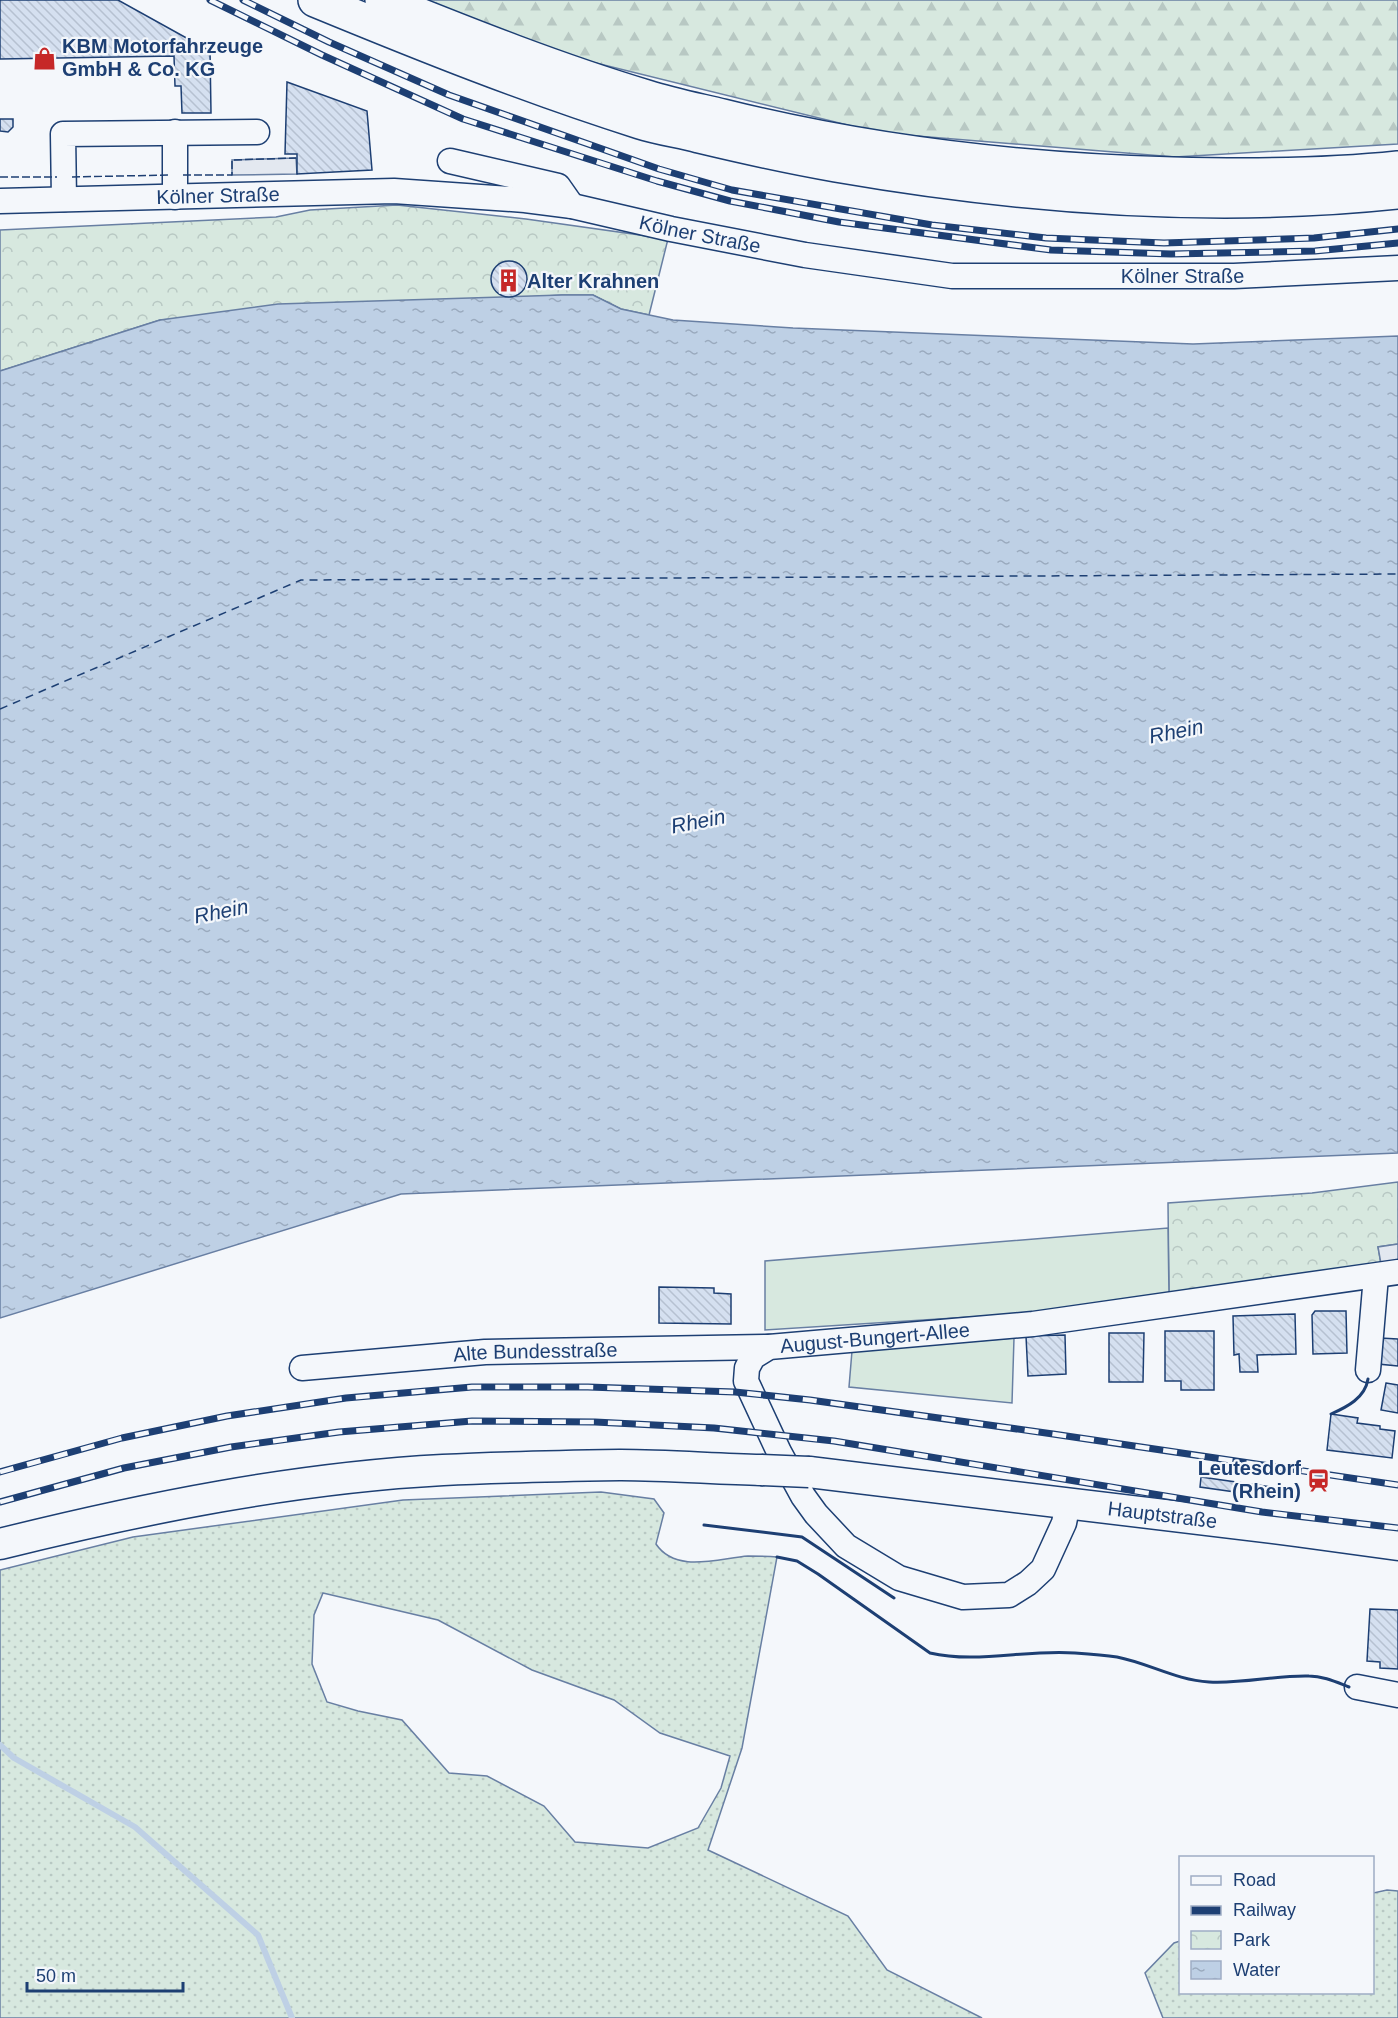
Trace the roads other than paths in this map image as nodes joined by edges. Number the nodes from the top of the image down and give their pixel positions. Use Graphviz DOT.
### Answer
graph roads {
  1 [pos="315,0"];
  2 [pos="382,0"];
  3 [pos="175,132"];
  4 [pos="257,132"];
  5 [pos="450,161"];
  6 [pos="1398,168"];
  7 [pos="1398,192"];
  8 [pos="175,197"];
  9 [pos="64,199"];
  10 [pos="0,201"];
  11 [pos="572,206"];
  12 [pos="1398,268"];
  13 [pos="1387,1274"];
  14 [pos="769,1347"];
  15 [pos="302,1368"];
  16 [pos="1368,1370"];
  17 [pos="1068,1503"];
  18 [pos="0,1544"];
  19 [pos="1398,1545"];
  20 [pos="1357,1687"];
  21 [pos="1398,1695"];
  1 -- 7 [label="highway"];
  2 -- 6 [label="highway"];
  3 -- 4 [label="street"];
  3 -- 8 [label="street"];
  3 -- 9 [label="street"];
  5 -- 11 [label="street"];
  8 -- 9 [label="street, Kölner Straße"];
  8 -- 11 [label="street, Kölner Straße"];
  9 -- 10 [label="street, Kölner Straße"];
  11 -- 12 [label="street, Kölner Straße"];
  13 -- 14 [label="street, August-Bungert-Allee"];
  13 -- 16 [label="street"];
  14 -- 15 [label="street, Alte Bundesstraße"];
  14 -- 17 [label="street, August-Bungert-Allee"];
  17 -- 18 [label="main road, Hauptstraße, bridge"];
  17 -- 19 [label="main road, Hauptstraße"];
  20 -- 21 [label="street"];
}
